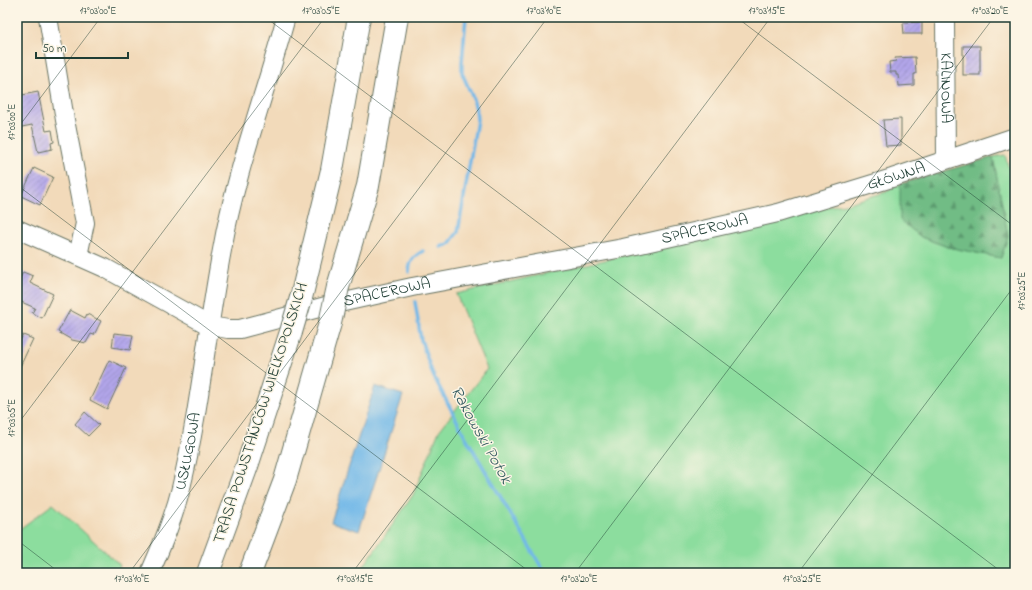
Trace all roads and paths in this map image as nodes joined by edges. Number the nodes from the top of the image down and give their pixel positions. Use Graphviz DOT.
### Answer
graph roads {
  1 [pos="48,17"];
  2 [pos="286,17"];
  3 [pos="358,17"];
  4 [pos="398,17"];
  5 [pos="944,17"];
  6 [pos="1015,137"];
  7 [pos="946,159"];
  8 [pos="778,213"];
  9 [pos="17,229"];
  10 [pos="78,256"];
  11 [pos="210,326"];
  12 [pos="150,573"];
  13 [pos="208,573"];
  14 [pos="250,573"];
  1 -- 10 [label="street"];
  2 -- 11 [label="street, USŁUGOWA"];
  3 -- 13 [label="highway, TRASA POWSTAŃCÓW WIELKOPOLSKICH, bridge"];
  4 -- 14 [label="highway, bridge"];
  5 -- 7 [label="street, KALINOWA"];
  6 -- 7 [label="street, GŁÓWNA"];
  7 -- 8 [label="street, GŁÓWNA"];
  8 -- 11 [label="street, SPACEROWA"];
  9 -- 10 [label="street, SPACEROWA"];
  10 -- 11 [label="street, SPACEROWA"];
  11 -- 12 [label="street, USŁUGOWA"];
}
